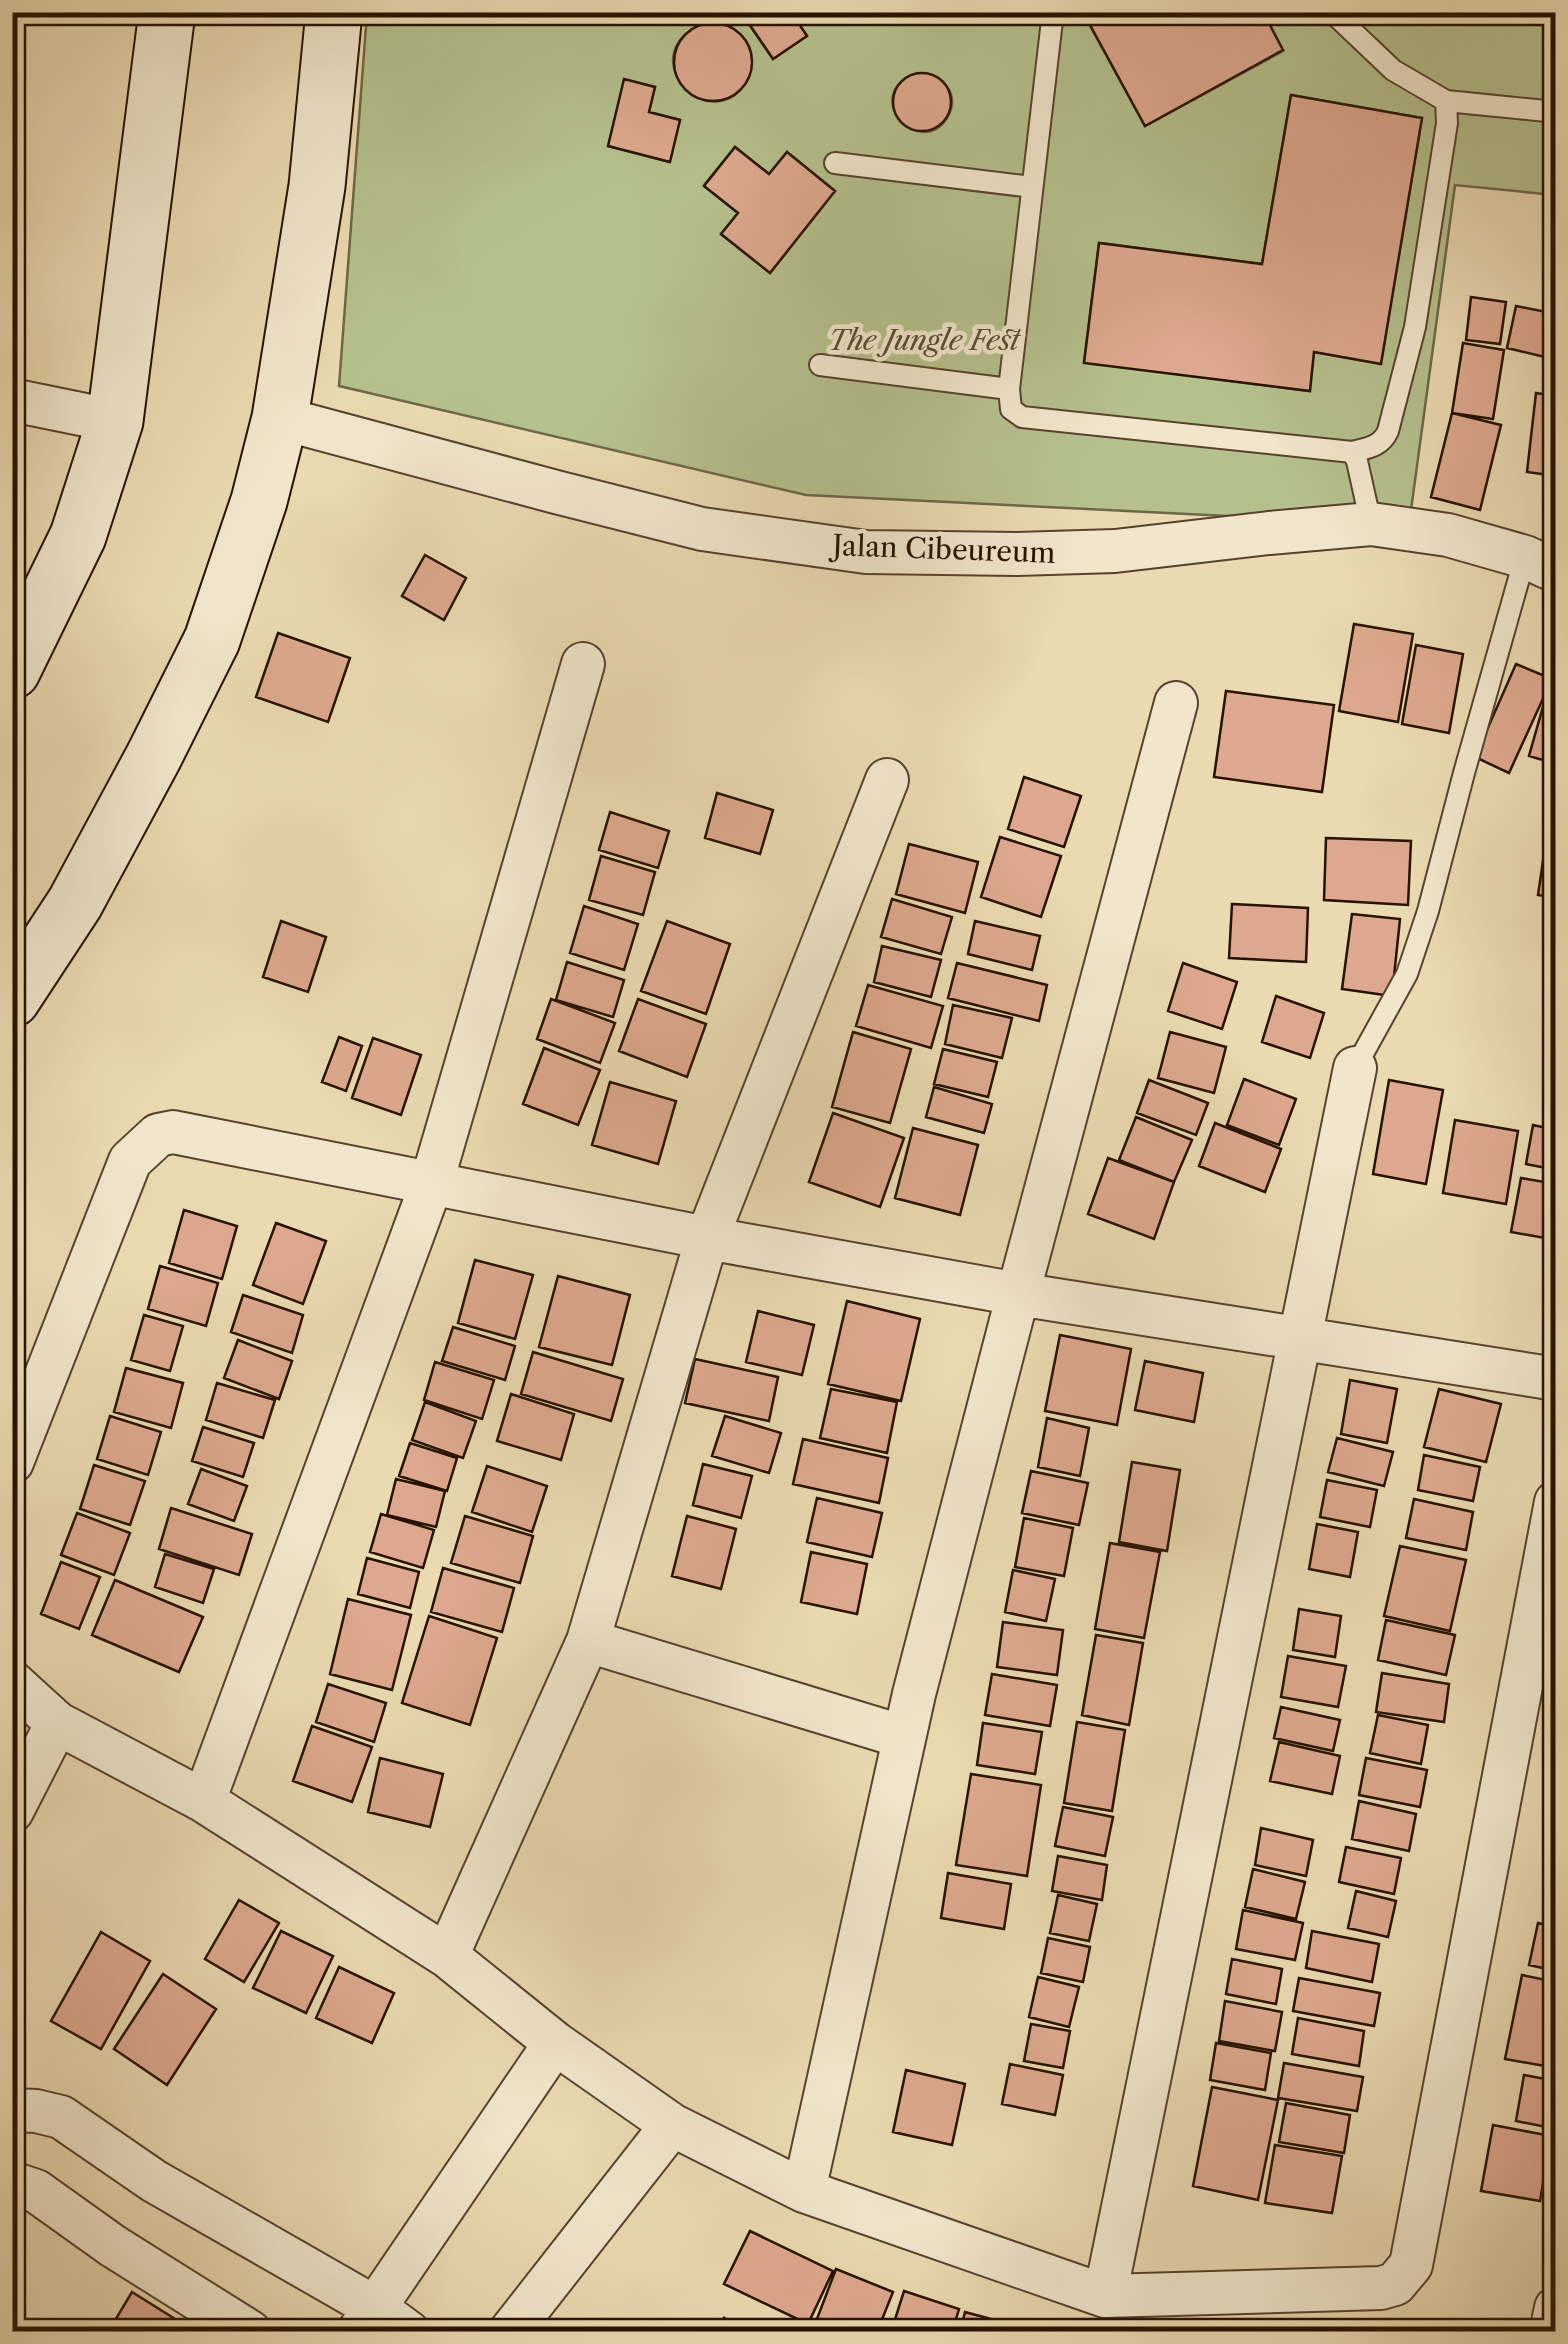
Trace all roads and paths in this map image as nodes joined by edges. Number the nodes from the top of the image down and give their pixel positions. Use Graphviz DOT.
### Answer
graph roads {
  1 [pos="167,12"];
  2 [pos="334,12"];
  3 [pos="1053,12"];
  4 [pos="1332,12"];
  5 [pos="1446,101"];
  6 [pos="1556,112"];
  7 [pos="836,163"];
  8 [pos="1032,186"];
  9 [pos="820,365"];
  10 [pos="1009,390"];
  11 [pos="12,400"];
  12 [pos="280,418"];
  13 [pos="115,421"];
  14 [pos="1352,452"];
  15 [pos="1371,524"];
  16 [pos="1540,564"];
  17 [pos="583,664"];
  18 [pos="12,671"];
  19 [pos="1176,703"];
  20 [pos="886,780"];
  21 [pos="12,999"];
  22 [pos="1355,1068"];
  23 [pos="432,1185"];
  24 [pos="707,1238"];
  25 [pos="1018,1294"];
  26 [pos="1298,1340"];
  27 [pos="1556,1379"];
  28 [pos="12,1462"];
  29 [pos="1556,1502"];
  30 [pos="588,1641"];
  31 [pos="12,1682"];
  32 [pos="56,1723"];
  33 [pos="904,1737"];
  34 [pos="204,1801"];
  35 [pos="12,1811"];
  36 [pos="447,1956"];
  37 [pos="555,2043"];
  38 [pos="12,2110"];
  39 [pos="672,2125"];
  40 [pos="12,2183"];
  41 [pos="804,2191"];
  42 [pos="1105,2296"];
  43 [pos="1556,2308"];
  44 [pos="381,2323"];
  45 [pos="250,2332"];
  46 [pos="510,2332"];
  47 [pos="1551,2332"];
  1 -- 13 [label="street"];
  2 -- 12 [label="street"];
  3 -- 8 [label="lane"];
  4 -- 5 [label="lane"];
  5 -- 6 [label="lane"];
  5 -- 14 [label="lane"];
  7 -- 8 [label="lane"];
  8 -- 10 [label="lane"];
  9 -- 10 [label="lane"];
  10 -- 14 [label="lane"];
  11 -- 13 [label="street"];
  12 -- 15 [label="street, Jalan Cibeureum"];
  12 -- 21 [label="street"];
  13 -- 18 [label="street"];
  14 -- 15 [label="lane"];
  15 -- 16 [label="street, Jalan Cibeureum"];
  16 -- 22 [label="lane"];
  17 -- 23 [label="street"];
  19 -- 25 [label="street"];
  20 -- 24 [label="street"];
  22 -- 26 [label="street"];
  23 -- 24 [label="street"];
  23 -- 28 [label="street"];
  23 -- 34 [label="street"];
  24 -- 25 [label="street"];
  24 -- 30 [label="street"];
  25 -- 26 [label="street"];
  25 -- 33 [label="street"];
  26 -- 27 [label="street"];
  26 -- 42 [label="street"];
  29 -- 42 [label="street"];
  30 -- 33 [label="street"];
  30 -- 36 [label="street"];
  31 -- 32 [label="street"];
  32 -- 34 [label="street"];
  32 -- 35 [label="street"];
  33 -- 41 [label="street"];
  34 -- 36 [label="street"];
  36 -- 37 [label="street"];
  37 -- 39 [label="street"];
  37 -- 44 [label="street"];
  38 -- 44 [label="street"];
  39 -- 41 [label="street"];
  39 -- 46 [label="street"];
  40 -- 45 [label="street"];
  41 -- 42 [label="street"];
  43 -- 47 [label="street"];
}
